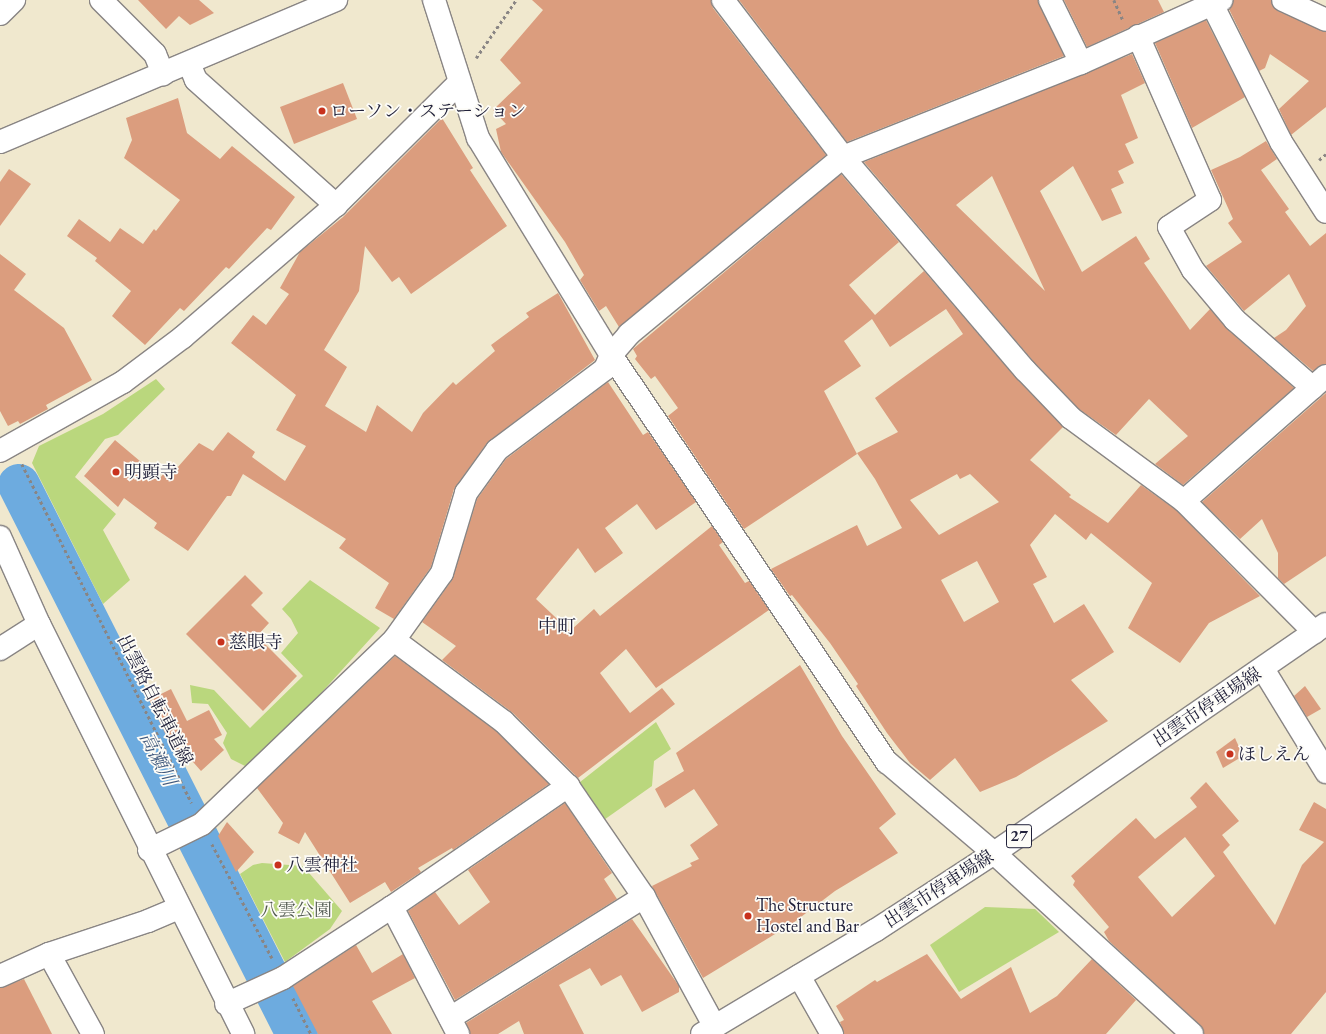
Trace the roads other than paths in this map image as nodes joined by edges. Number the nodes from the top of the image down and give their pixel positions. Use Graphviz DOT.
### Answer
graph roads {
  1 [pos="14,0"];
  2 [pos="101,0"];
  3 [pos="336,0"];
  4 [pos="434,0"];
  5 [pos="723,0"];
  6 [pos="1050,0"];
  7 [pos="1283,0"];
  8 [pos="1216,2"];
  9 [pos="0,14"];
  10 [pos="1326,20"];
  11 [pos="1138,36"];
  12 [pos="189,63"];
  13 [pos="1080,63"];
  14 [pos="163,74"];
  15 [pos="459,83"];
  16 [pos="0,142"];
  17 [pos="843,157"];
  18 [pos="336,205"];
  19 [pos="1326,212"];
  20 [pos="611,355"];
  21 [pos="1319,382"];
  22 [pos="6,448"];
  23 [pos="1184,501"];
  24 [pos="0,538"];
  25 [pos="39,624"];
  26 [pos="1320,628"];
  27 [pos="394,640"];
  28 [pos="0,649"];
  29 [pos="1263,669"];
  30 [pos="1326,772"];
  31 [pos="568,786"];
  32 [pos="149,850"];
  33 [pos="994,853"];
  34 [pos="644,897"];
  35 [pos="392,907"];
  36 [pos="178,908"];
  37 [pos="49,954"];
  38 [pos="0,976"];
  39 [pos="799,976"];
  40 [pos="226,1004"];
  41 [pos="454,1026"];
  42 [pos="708,1030"];
  43 [pos="93,1034"];
  44 [pos="243,1034"];
  45 [pos="832,1034"];
  46 [pos="1192,1034"];
  1 -- 9 [label="street"];
  2 -- 14 [label="street"];
  3 -- 12 [label="street"];
  4 -- 15 [label="street"];
  5 -- 17 [label="street"];
  6 -- 13 [label="street"];
  7 -- 10 [label="street"];
  8 -- 11 [label="street"];
  8 -- 19 [label="street"];
  11 -- 13 [label="street"];
  11 -- 21 [label="street"];
  12 -- 14 [label="street"];
  12 -- 18 [label="street"];
  13 -- 17 [label="street"];
  14 -- 16 [label="street"];
  15 -- 18 [label="street"];
  15 -- 20 [label="street"];
  17 -- 20 [label="street"];
  17 -- 23 [label="street"];
  18 -- 22 [label="street"];
  20 -- 27 [label="street"];
  20 -- 33 [label="street"];
  21 -- 23 [label="street"];
  23 -- 26 [label="street"];
  24 -- 25 [label="street"];
  25 -- 28 [label="street"];
  25 -- 32 [label="street"];
  26 -- 29 [label="street, 出雲市停車場線 / 27"];
  27 -- 31 [label="street"];
  27 -- 32 [label="street"];
  29 -- 30 [label="street"];
  29 -- 33 [label="street, 出雲市停車場線 / 27"];
  31 -- 34 [label="street"];
  31 -- 35 [label="street"];
  32 -- 36 [label="street"];
  33 -- 39 [label="street, 出雲市停車場線 / 27"];
  33 -- 46 [label="street"];
  34 -- 41 [label="street"];
  34 -- 42 [label="street"];
  35 -- 40 [label="street"];
  35 -- 41 [label="street"];
  36 -- 37 [label="street"];
  36 -- 40 [label="street"];
  37 -- 38 [label="street"];
  37 -- 43 [label="street"];
  39 -- 42 [label="street, 出雲市停車場線 / 27"];
  39 -- 45 [label="street"];
  40 -- 44 [label="street"];
}
